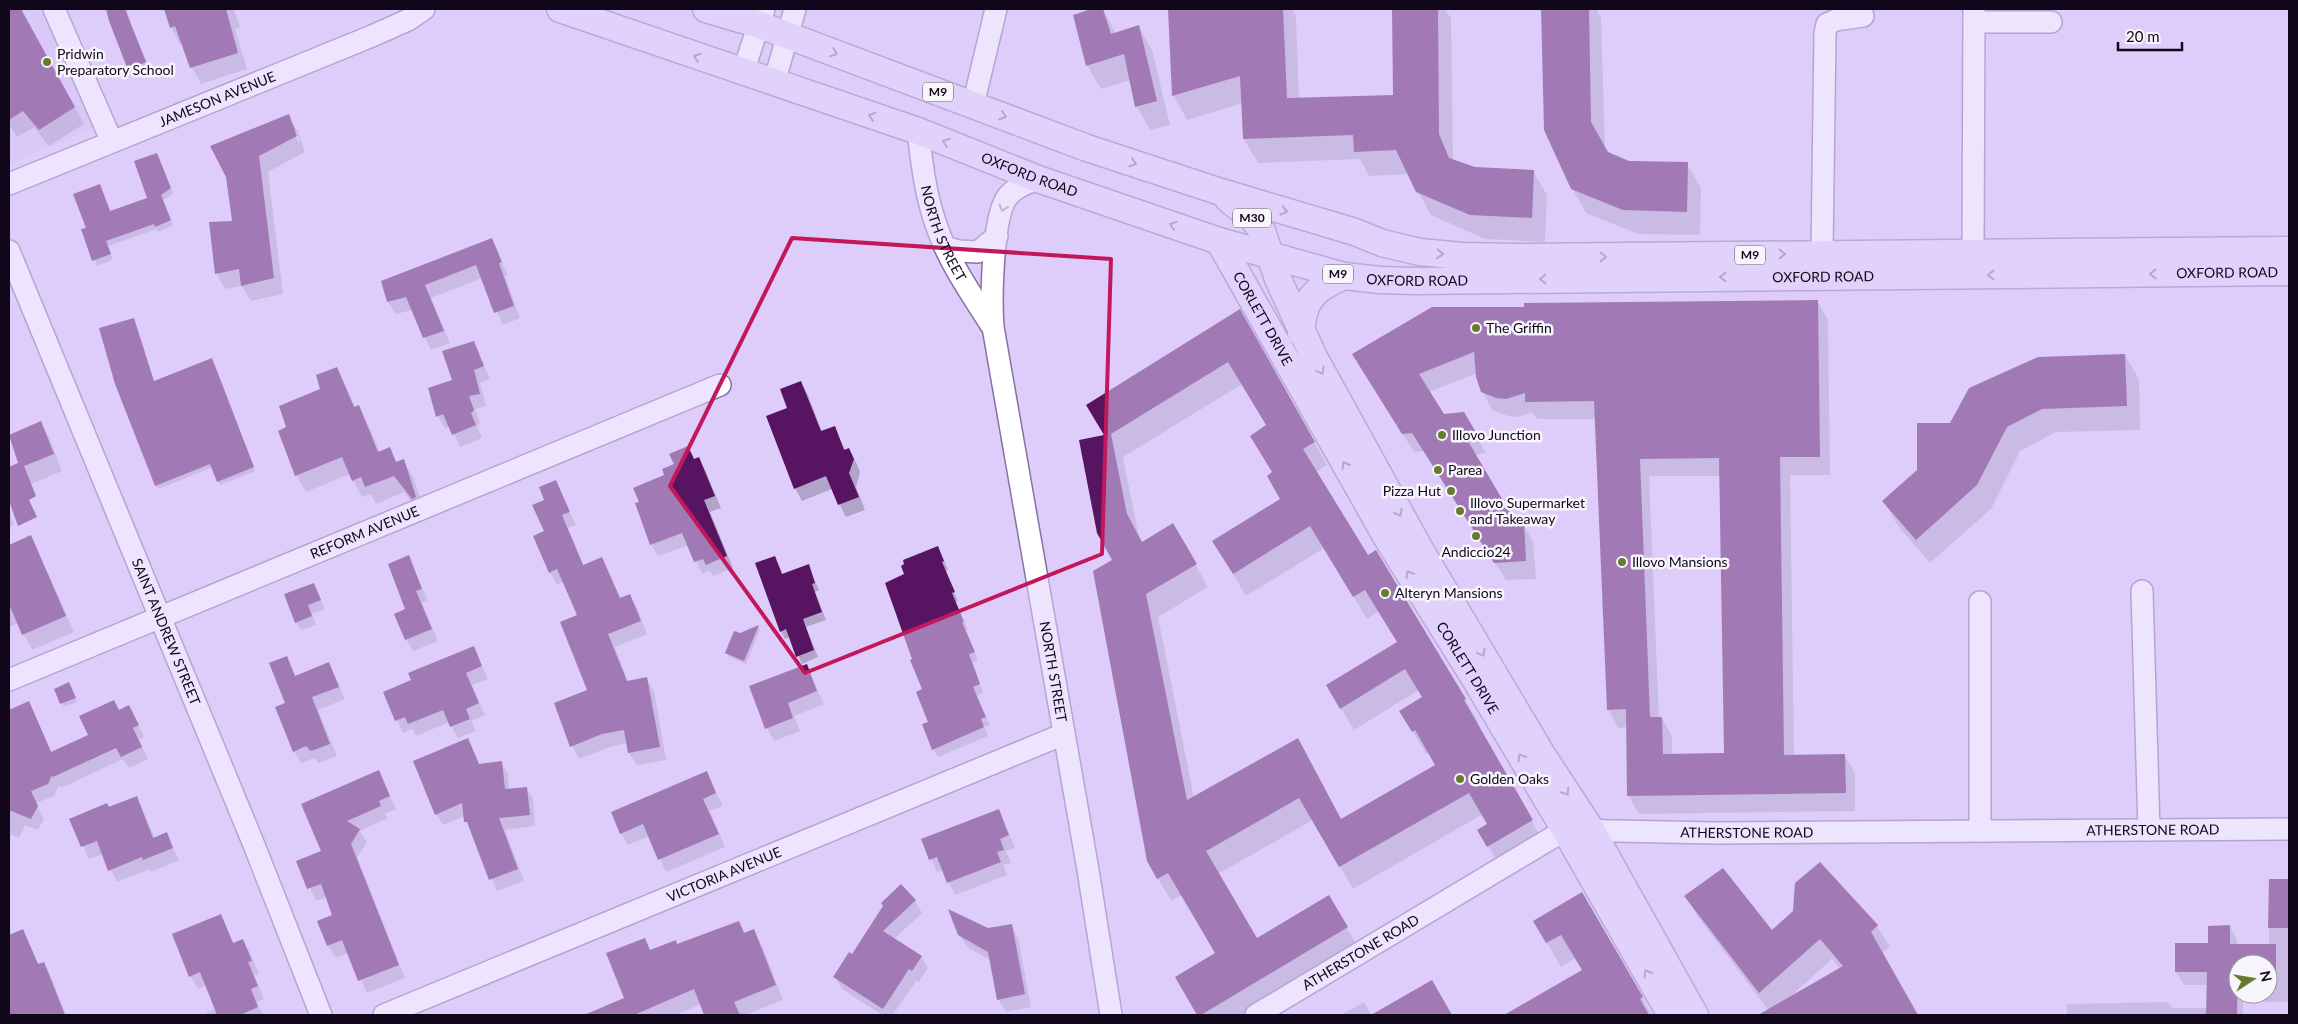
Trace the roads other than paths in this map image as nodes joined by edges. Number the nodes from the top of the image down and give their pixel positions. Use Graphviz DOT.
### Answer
graph roads {
  1 [pos="54,9"];
  2 [pos="424,9"];
  3 [pos="560,9"];
  4 [pos="706,9"];
  5 [pos="795,9"];
  6 [pos="996,9"];
  7 [pos="1974,15"];
  8 [pos="1862,16"];
  9 [pos="762,17"];
  10 [pos="2051,22"];
  11 [pos="789,36"];
  12 [pos="743,72"];
  13 [pos="774,83"];
  14 [pos="973,105"];
  15 [pos="918,132"];
  16 [pos="112,142"];
  17 [pos="1038,179"];
  18 [pos="9,184"];
  19 [pos="1220,192"];
  20 [pos="997,236"];
  21 [pos="1219,241"];
  22 [pos="945,247"];
  23 [pos="9,250"];
  24 [pos="2289,250"];
  25 [pos="1974,252"];
  26 [pos="1822,253"];
  27 [pos="1270,255"];
  28 [pos="2289,272"];
  29 [pos="1344,276"];
  30 [pos="993,327"];
  31 [pos="1301,333"];
  32 [pos="720,386"];
  33 [pos="2142,591"];
  34 [pos="1980,602"];
  35 [pos="160,619"];
  36 [pos="9,680"];
  37 [pos="1064,734"];
  38 [pos="2289,829"];
  39 [pos="1565,830"];
  40 [pos="2149,830"];
  41 [pos="1592,831"];
  42 [pos="1980,831"];
  43 [pos="321,1015"];
  44 [pos="384,1015"];
  45 [pos="1111,1015"];
  46 [pos="1256,1015"];
  47 [pos="1671,1015"];
  48 [pos="1695,1015"];
  1 -- 16 [label="street"];
  2 -- 16 [label="street, JAMESON AVENUE"];
  12 -- 3 [label="main road, OXFORD ROAD / M9, one-way"];
  4 -- 9 [label="main road, OXFORD ROAD / M9"];
  5 -- 11 [label="street"];
  6 -- 14 [label="street"];
  7 -- 10 [label="street"];
  7 -- 25 [label="street"];
  8 -- 26 [label="street"];
  9 -- 11 [label="main road, OXFORD ROAD / M9"];
  9 -- 12 [label="street"];
  11 -- 13 [label="street"];
  11 -- 14 [label="main road, OXFORD ROAD / M9, one-way"];
  12 -- 13 [label="main road, OXFORD ROAD / M9"];
  15 -- 13 [label="main road, OXFORD ROAD / M9, one-way"];
  14 -- 19 [label="main road, OXFORD ROAD / M9, one-way"];
  17 -- 15 [label="main road, OXFORD ROAD / M9, one-way"];
  15 -- 22 [label="street, NORTH STREET"];
  16 -- 18 [label="street, JAMESON AVENUE"];
  17 -- 20 [label="street, NORTH STREET, one-way"];
  21 -- 17 [label="main road, OXFORD ROAD / M9, one-way"];
  19 -- 26 [label="main road, OXFORD ROAD / M9, one-way"];
  19 -- 27 [label="main road, M30"];
  20 -- 22 [label="street"];
  20 -- 30 [label="street, NORTH STREET"];
  21 -- 27 [label="main road, OXFORD ROAD / M9"];
  39 -- 21 [label="main road, CORLETT DRIVE / M30, one-way"];
  22 -- 30 [label="street, NORTH STREET"];
  23 -- 35 [label="street, SAINT ANDREW STREET"];
  24 -- 25 [label="main road, OXFORD ROAD / M9"];
  25 -- 26 [label="main road, OXFORD ROAD / M9"];
  27 -- 29 [label="main road, OXFORD ROAD / M9"];
  27 -- 31 [label="main road, CORLETT DRIVE / M30"];
  28 -- 29 [label="main road, OXFORD ROAD / M9, one-way"];
  29 -- 31 [label="main road"];
  30 -- 37 [label="street, NORTH STREET"];
  31 -- 41 [label="main road, CORLETT DRIVE / M30, one-way"];
  32 -- 35 [label="street, REFORM AVENUE"];
  33 -- 40 [label="street"];
  34 -- 42 [label="street"];
  35 -- 36 [label="street, REFORM AVENUE"];
  35 -- 43 [label="street, SAINT ANDREW STREET"];
  37 -- 44 [label="street, VICTORIA AVENUE"];
  37 -- 45 [label="street, NORTH STREET"];
  38 -- 40 [label="street, ATHERSTONE ROAD"];
  39 -- 41 [label="street, ATHERSTONE ROAD"];
  39 -- 46 [label="street, ATHERSTONE ROAD"];
  47 -- 39 [label="main road, CORLETT DRIVE / M30, one-way"];
  40 -- 42 [label="street, ATHERSTONE ROAD"];
  41 -- 42 [label="street, ATHERSTONE ROAD"];
  41 -- 48 [label="main road, CORLETT DRIVE / M30"];
}
